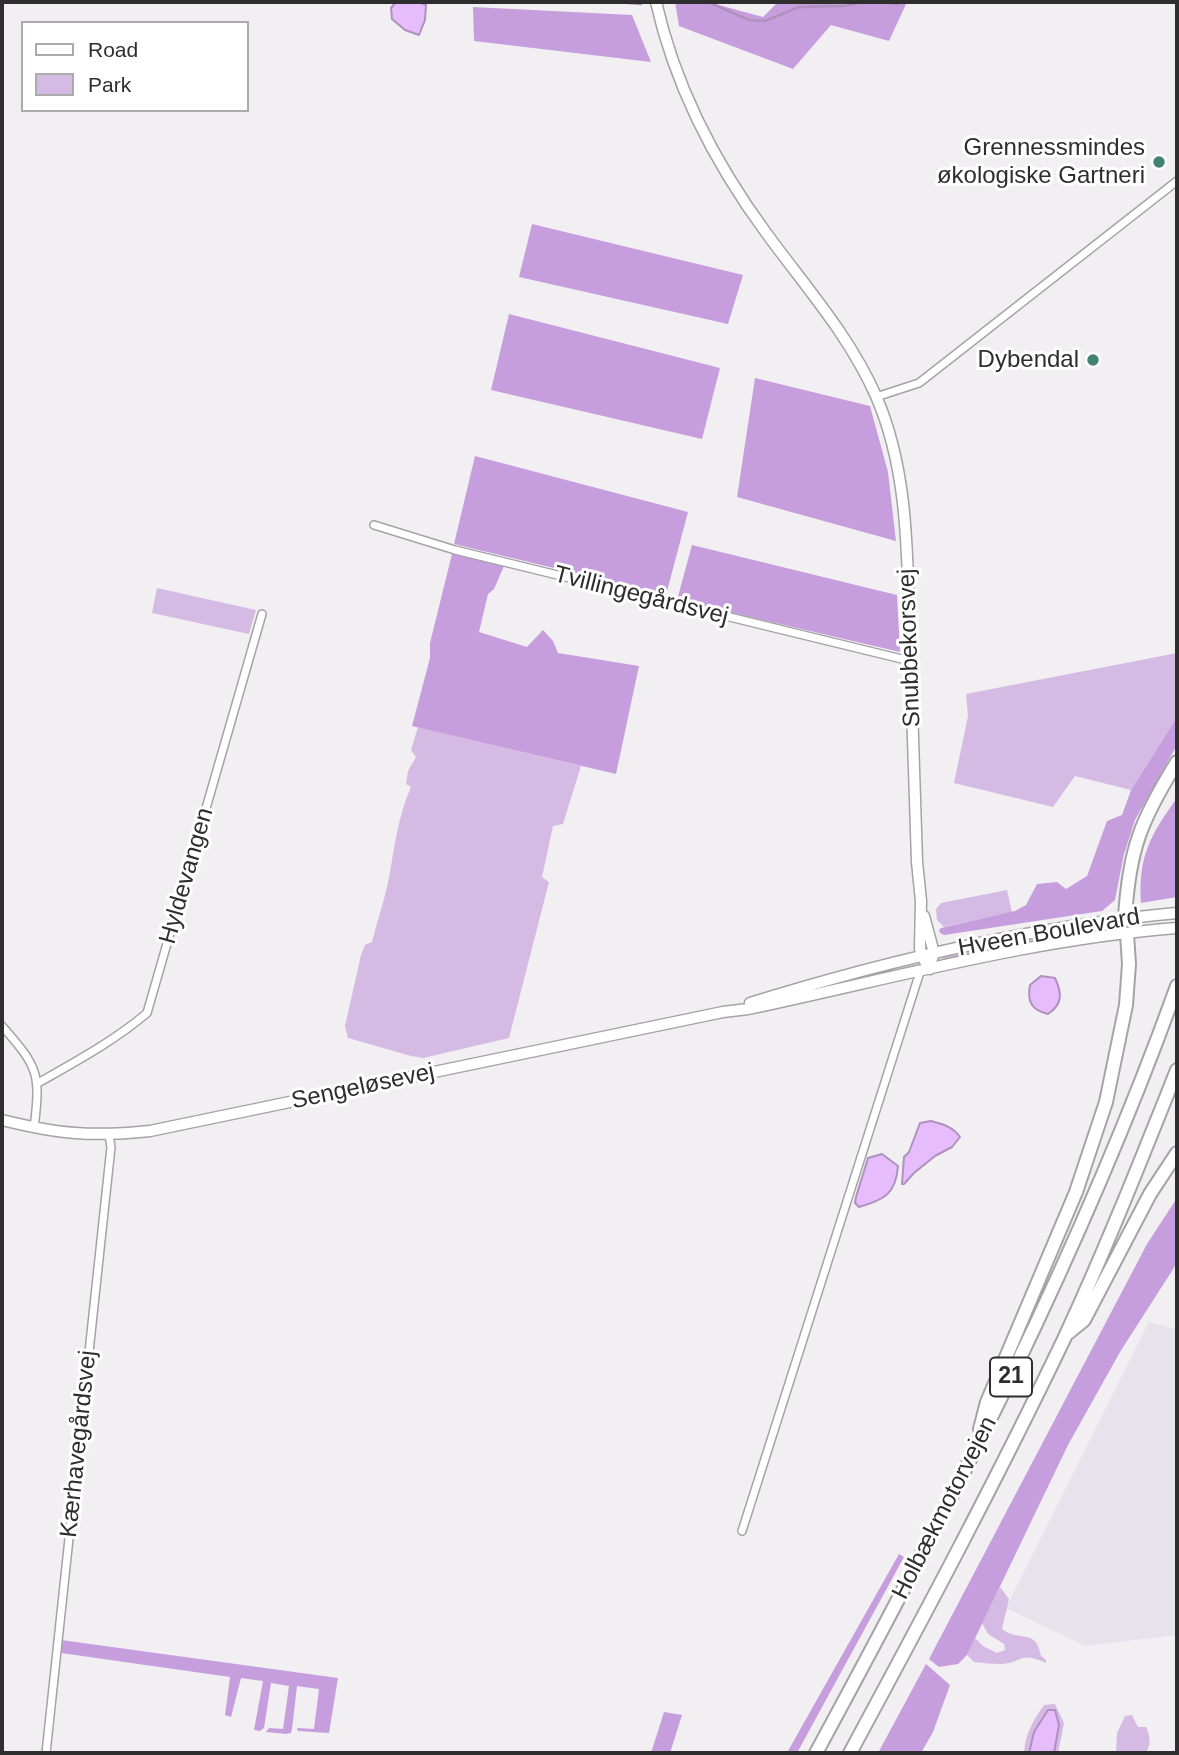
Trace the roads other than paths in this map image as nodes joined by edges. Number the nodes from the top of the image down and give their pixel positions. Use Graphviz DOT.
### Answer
graph roads {
  1 [pos="656,2"];
  2 [pos="1177,181"];
  3 [pos="876,397"];
  4 [pos="374,525"];
  5 [pos="262,614"];
  6 [pos="910,661"];
  7 [pos="1177,762"];
  8 [pos="921,901"];
  9 [pos="1172,913"];
  10 [pos="1125,918"];
  11 [pos="1177,928"];
  12 [pos="1127,934"];
  13 [pos="934,953"];
  14 [pos="921,955"];
  15 [pos="925,970"];
  16 [pos="1177,986"];
  17 [pos="723,1012"];
  18 [pos="2,1026"];
  19 [pos="1177,1070"];
  20 [pos="38,1083"];
  21 [pos="2,1120"];
  22 [pos="34,1128"];
  23 [pos="109,1135"];
  24 [pos="1177,1153"];
  25 [pos="1065,1335"];
  26 [pos="974,1453"];
  27 [pos="742,1531"];
  28 [pos="46,1753"];
  29 [pos="816,1753"];
  30 [pos="850,1753"];
  1 -- 3 [label="street, Snubbekorsvej"];
  2 -- 3 [label="street"];
  3 -- 6 [label="street, Snubbekorsvej"];
  4 -- 6 [label="street, Tvillingegårdsvej"];
  5 -- 20 [label="street, Hyldevangen"];
  6 -- 8 [label="street, Snubbekorsvej"];
  7 -- 10 [label="highway"];
  8 -- 13 [label="street, Snubbekorsvej"];
  8 -- 14 [label="street, Snubbekorsvej"];
  9 -- 10 [label="street, Hveen Boulevard"];
  10 -- 12 [label="street"];
  10 -- 13 [label="street, Hveen Boulevard"];
  11 -- 12 [label="street, Hveen Boulevard"];
  12 -- 15 [label="street, Hveen Boulevard"];
  12 -- 26 [label="highway"];
  13 -- 14 [label="street, Hveen Boulevard"];
  13 -- 15 [label="street, Snubbekorsvej"];
  14 -- 15 [label="street"];
  14 -- 17 [label="street, Sengeløsevej"];
  15 -- 17 [label="street, Sengeløsevej"];
  15 -- 27 [label="street"];
  16 -- 26 [label="highway, Holbækmotorvejen / 21"];
  17 -- 23 [label="street, Sengeløsevej"];
  18 -- 20 [label="street"];
  19 -- 25 [label="highway, Holbækmotorvejen / 21"];
  20 -- 22 [label="street"];
  21 -- 22 [label="street, Sengeløsevej"];
  22 -- 23 [label="street, Sengeløsevej"];
  23 -- 28 [label="street, Kærhavegårdsvej"];
  24 -- 25 [label="highway"];
  25 -- 30 [label="highway, Holbækmotorvejen / 21"];
  26 -- 29 [label="highway, Holbækmotorvejen / 21"];
}
